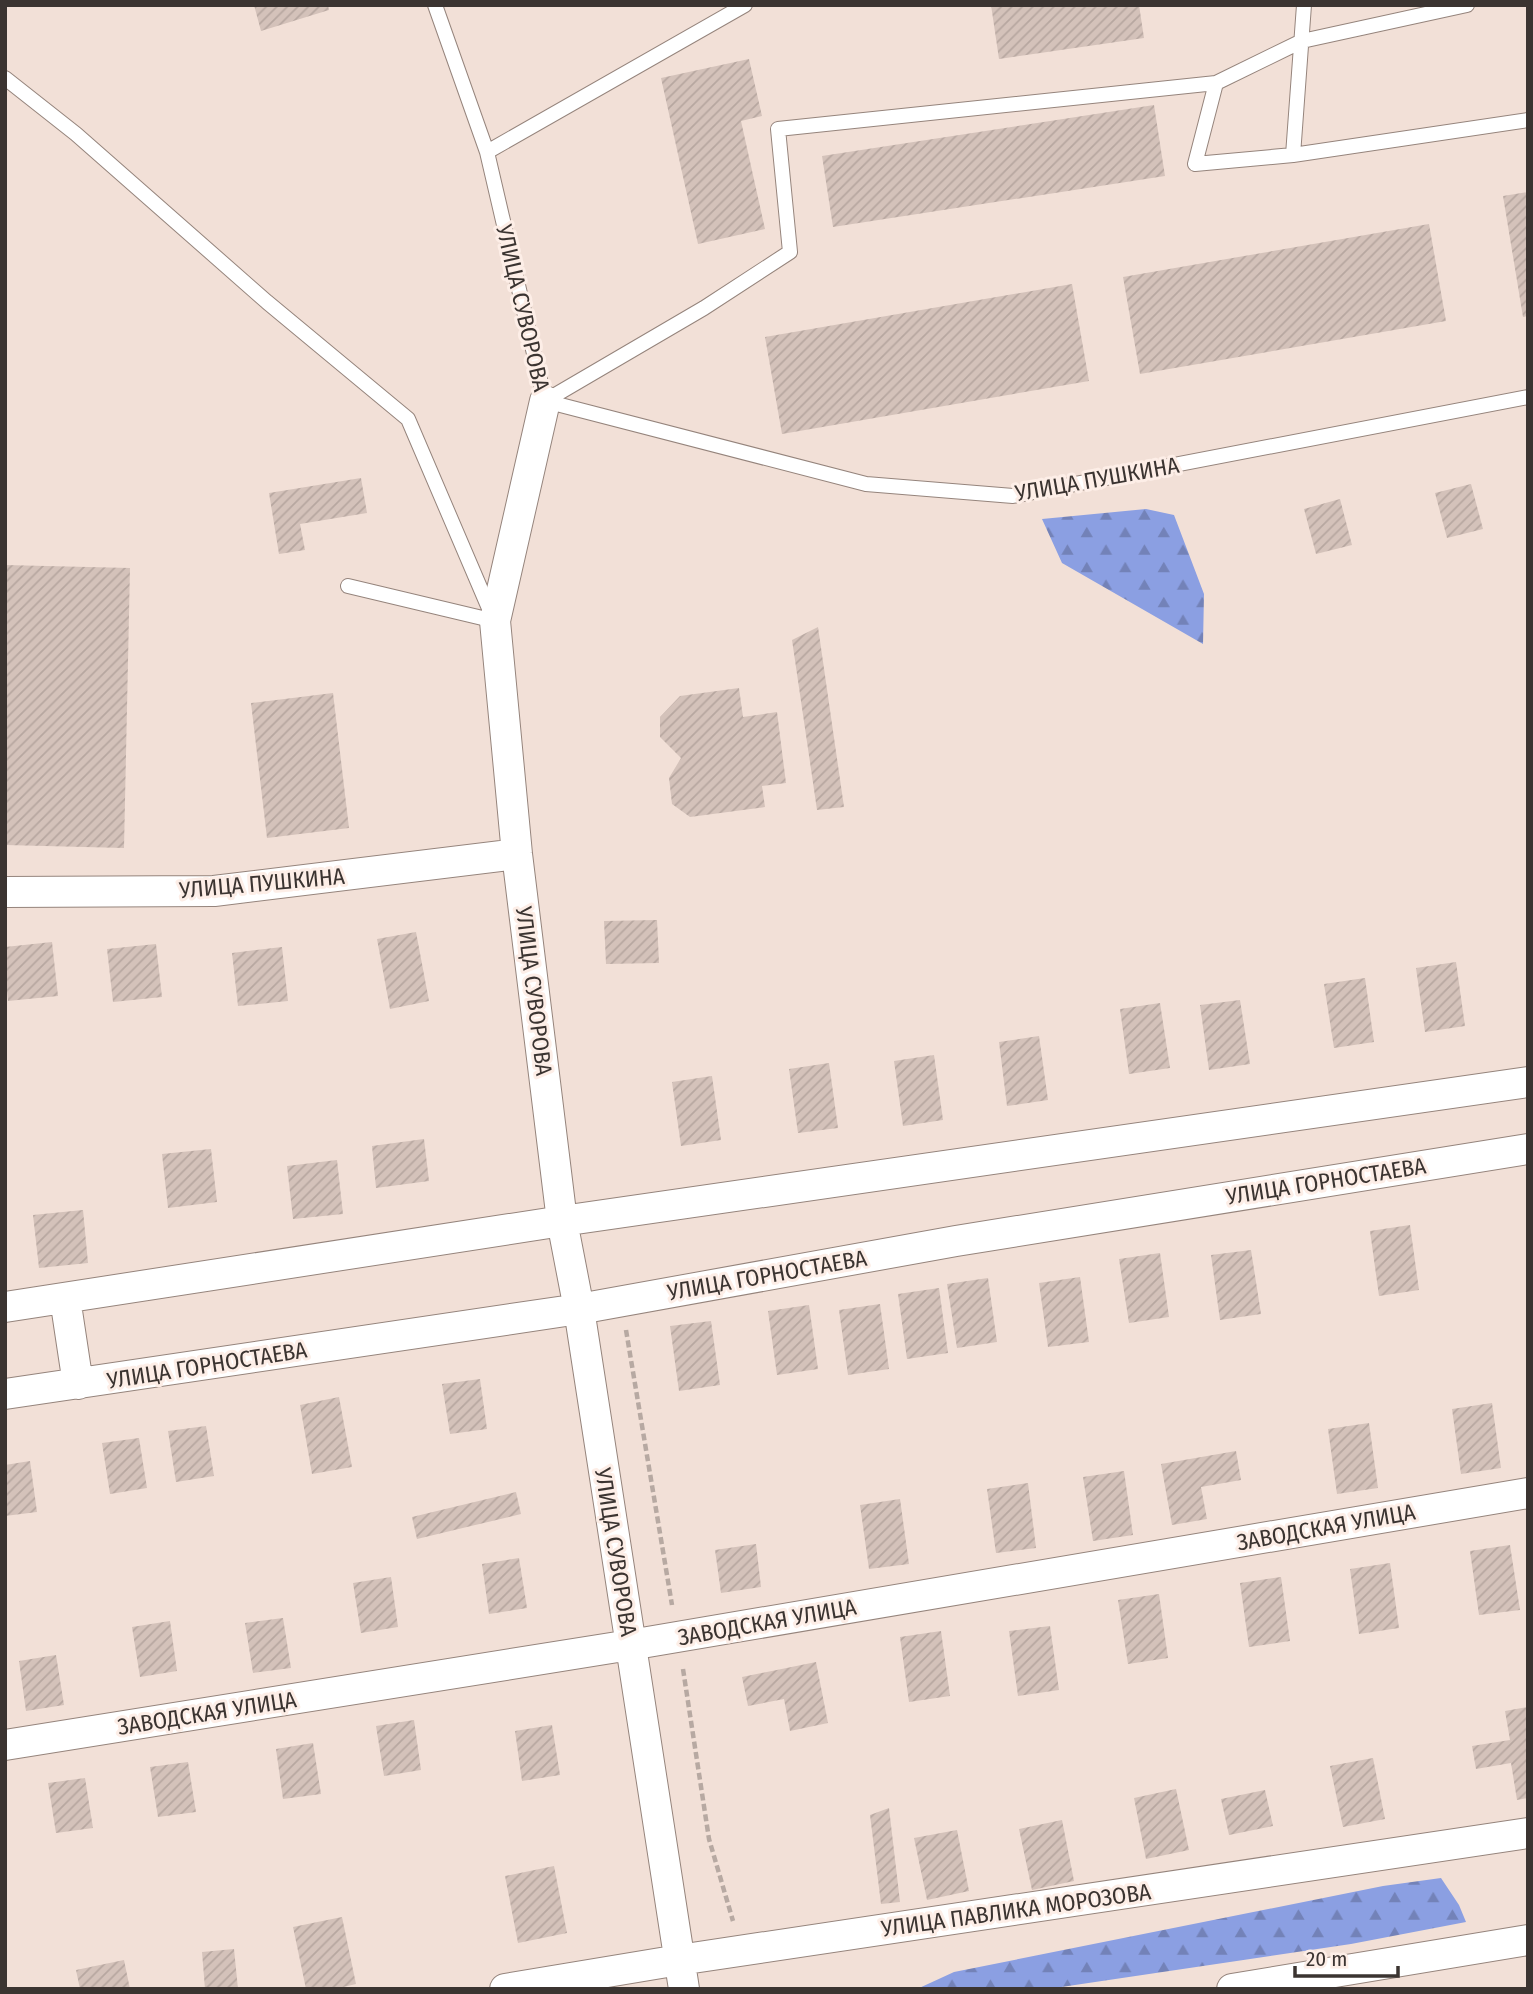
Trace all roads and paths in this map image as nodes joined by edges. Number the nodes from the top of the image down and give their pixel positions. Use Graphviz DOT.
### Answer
graph roads {
  1 [pos="435,5"];
  2 [pos="745,5"];
  3 [pos="1304,5"];
  4 [pos="1467,5"];
  5 [pos="1302,41"];
  6 [pos="5,78"];
  7 [pos="1216,83"];
  8 [pos="1528,120"];
  9 [pos="487,152"];
  10 [pos="1293,155"];
  11 [pos="1528,397"];
  12 [pos="545,401"];
  13 [pos="348,586"];
  14 [pos="495,621"];
  15 [pos="517,855"];
  16 [pos="5,892"];
  17 [pos="1528,1082"];
  18 [pos="1528,1149"];
  19 [pos="562,1221"];
  20 [pos="65,1298"];
  21 [pos="5,1307"];
  22 [pos="579,1309"];
  23 [pos="78,1384"];
  24 [pos="5,1394"];
  25 [pos="1528,1493"];
  26 [pos="630,1645"];
  27 [pos="5,1745"];
  28 [pos="1528,1833"];
  29 [pos="1528,1940"];
  30 [pos="681,1974"];
  31 [pos="505,1989"];
  32 [pos="1232,1989"];
  1 -- 9 [label="lane, УЛИЦА СУВОРОВА"];
  2 -- 9 [label="lane"];
  3 -- 5 [label="lane"];
  4 -- 5 [label="lane"];
  5 -- 7 [label="lane"];
  5 -- 10 [label="lane"];
  6 -- 14 [label="lane"];
  7 -- 10 [label="lane"];
  7 -- 12 [label="lane"];
  8 -- 10 [label="lane"];
  9 -- 12 [label="lane, УЛИЦА СУВОРОВА"];
  11 -- 12 [label="lane, УЛИЦА ПУШКИНА"];
  12 -- 14 [label="street, УЛИЦА СУВОРОВА"];
  13 -- 14 [label="lane"];
  14 -- 15 [label="street, УЛИЦА СУВОРОВА"];
  15 -- 16 [label="street, УЛИЦА ПУШКИНА"];
  15 -- 19 [label="street, УЛИЦА СУВОРОВА"];
  17 -- 19 [label="street"];
  18 -- 22 [label="street, УЛИЦА ГОРНОСТАЕВА"];
  19 -- 20 [label="street"];
  19 -- 22 [label="street, УЛИЦА СУВОРОВА"];
  20 -- 21 [label="street"];
  20 -- 23 [label="street"];
  22 -- 23 [label="street, УЛИЦА ГОРНОСТАЕВА"];
  22 -- 26 [label="street, УЛИЦА СУВОРОВА"];
  23 -- 24 [label="street, УЛИЦА ГОРНОСТАЕВА"];
  25 -- 26 [label="street, ЗАВОДСКАЯ УЛИЦА"];
  26 -- 27 [label="street, ЗАВОДСКАЯ УЛИЦА"];
  26 -- 30 [label="street, УЛИЦА СУВОРОВА"];
  28 -- 30 [label="street, УЛИЦА ПАВЛИКА МОРОЗОВА"];
  29 -- 32 [label="street"];
  30 -- 31 [label="street, УЛИЦА ПАВЛИКА МОРОЗОВА"];
}
